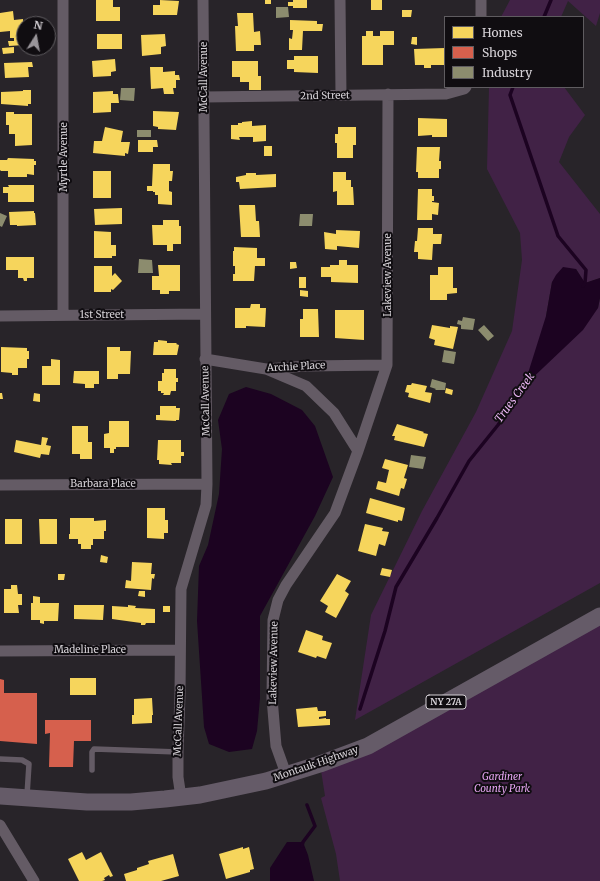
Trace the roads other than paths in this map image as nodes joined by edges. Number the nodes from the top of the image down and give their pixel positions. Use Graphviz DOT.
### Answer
graph roads {
  1 [pos="63,0"];
  2 [pos="203,0"];
  3 [pos="340,0"];
  4 [pos="481,0"];
  5 [pos="481,16"];
  6 [pos="465,88"];
  7 [pos="388,94"];
  8 [pos="341,95"];
  9 [pos="204,97"];
  10 [pos="205,314"];
  11 [pos="63,315"];
  12 [pos="0,316"];
  13 [pos="205,359"];
  14 [pos="387,365"];
  15 [pos="266,370"];
  16 [pos="358,451"];
  17 [pos="207,484"];
  18 [pos="0,485"];
  19 [pos="600,616"];
  20 [pos="180,650"];
  21 [pos="0,651"];
  22 [pos="178,752"];
  23 [pos="0,759"];
  24 [pos="92,770"];
  25 [pos="286,774"];
  26 [pos="0,796"];
  27 [pos="27,798"];
  28 [pos="180,798"];
  29 [pos="0,825"];
  30 [pos="34,881"];
  1 -- 11 [label="street, Myrtle Avenue"];
  2 -- 9 [label="street, McCall Avenue"];
  3 -- 8 [label="street"];
  4 -- 5 [label="street"];
  6 -- 7 [label="street, 2nd Street"];
  7 -- 8 [label="street, 2nd Street"];
  7 -- 14 [label="street, Lakeview Avenue"];
  8 -- 9 [label="street, 2nd Street"];
  9 -- 10 [label="street, McCall Avenue"];
  10 -- 11 [label="street, 1st Street"];
  10 -- 13 [label="street, McCall Avenue"];
  11 -- 12 [label="street, 1st Street"];
  13 -- 15 [label="street, Archie Place"];
  13 -- 17 [label="street, McCall Avenue"];
  14 -- 15 [label="street, Archie Place"];
  14 -- 16 [label="street, Lakeview Avenue"];
  15 -- 16 [label="street"];
  16 -- 25 [label="street, Lakeview Avenue"];
  17 -- 18 [label="street, Barbara Place"];
  17 -- 20 [label="street, McCall Avenue"];
  19 -- 25 [label="main road, Montauk Highway / NY 27A"];
  20 -- 21 [label="street, Madeline Place"];
  20 -- 22 [label="street, McCall Avenue"];
  22 -- 24 [label="lane"];
  22 -- 28 [label="street, McCall Avenue"];
  23 -- 27 [label="lane"];
  25 -- 28 [label="main road, Montauk Highway / NY 27A"];
  26 -- 27 [label="main road, Montauk Highway / NY 27A"];
  27 -- 28 [label="main road, Montauk Highway / NY 27A"];
  29 -- 30 [label="street"];
}
